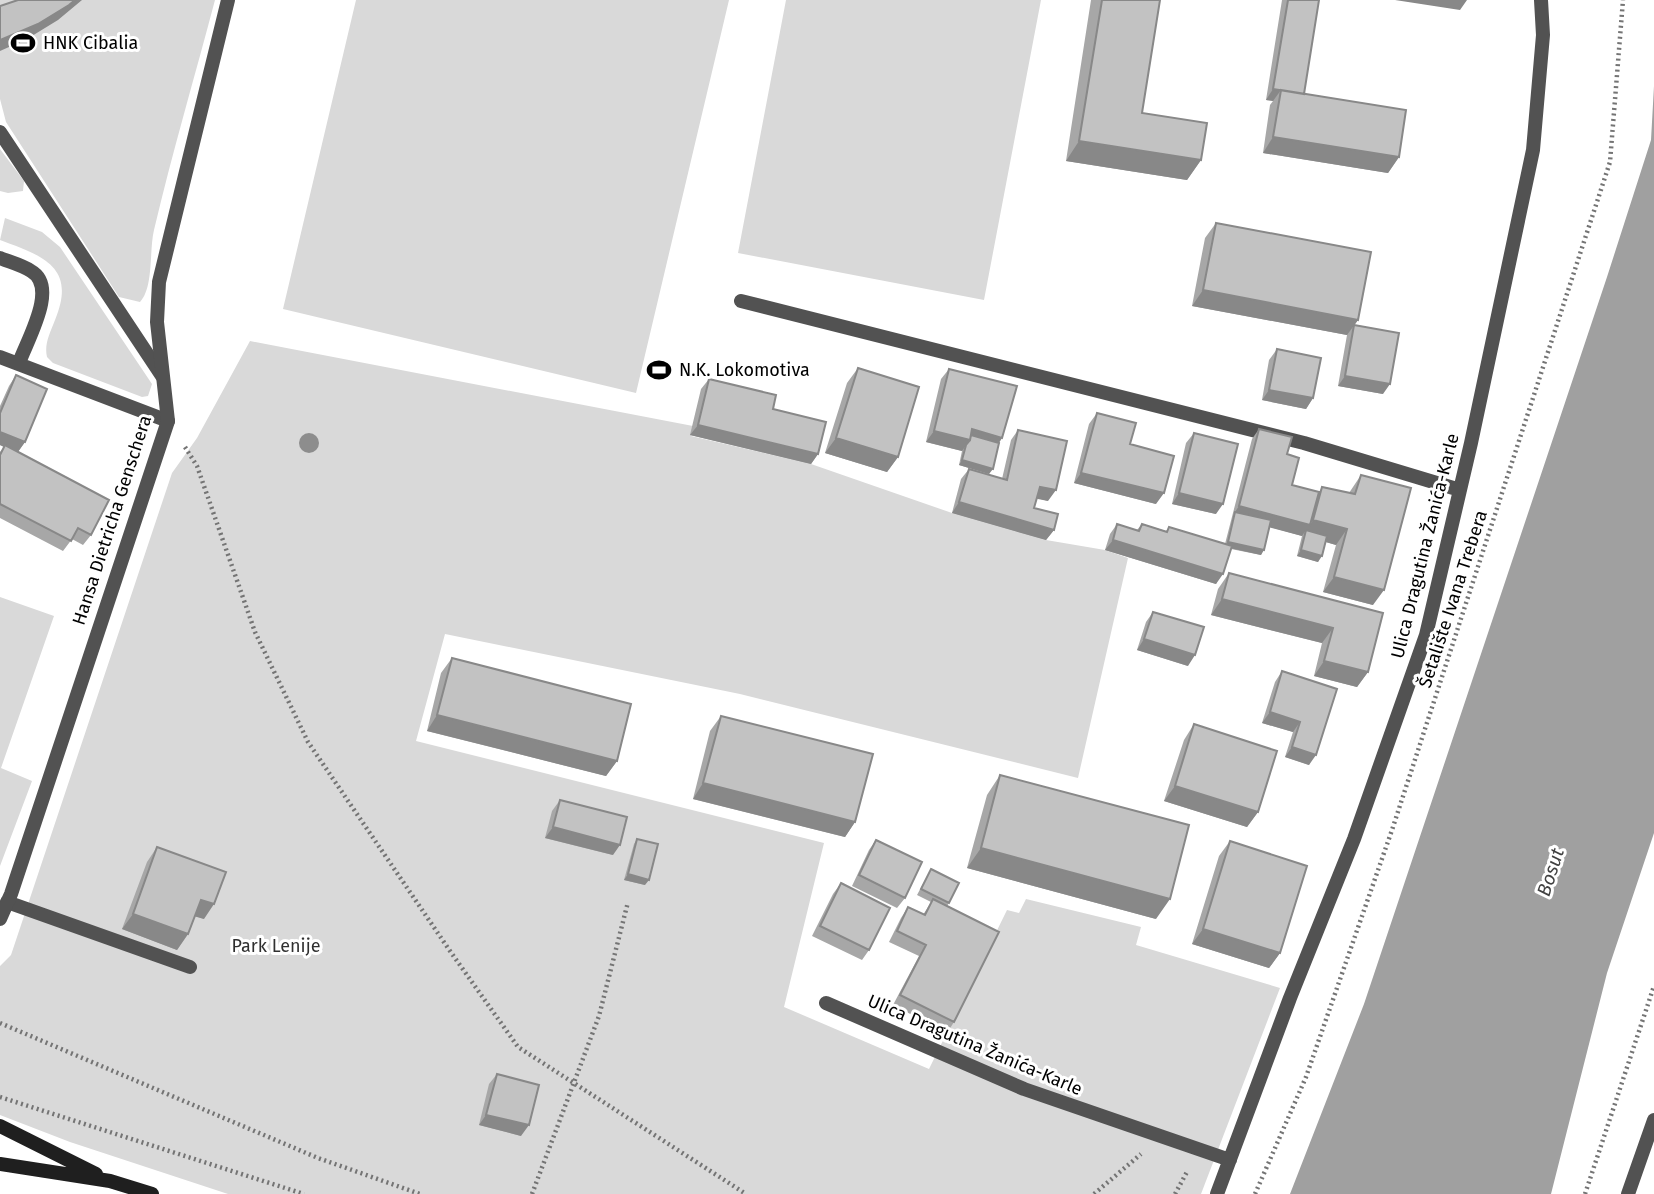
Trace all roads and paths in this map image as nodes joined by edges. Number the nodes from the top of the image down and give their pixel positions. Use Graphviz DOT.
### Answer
graph roads {
  1 [pos="228,0"];
  2 [pos="1541,0"];
  3 [pos="1622,0"];
  4 [pos="0,132"];
  5 [pos="0,258"];
  6 [pos="741,301"];
  7 [pos="0,357"];
  8 [pos="19,363"];
  9 [pos="162,376"];
  10 [pos="168,421"];
  11 [pos="1460,490"];
  12 [pos="8,902"];
  13 [pos="628,902"];
  14 [pos="0,919"];
  15 [pos="190,967"];
  16 [pos="1654,986"];
  17 [pos="826,1003"];
  18 [pos="0,1023"];
  19 [pos="573,1082"];
  20 [pos="0,1097"];
  21 [pos="1654,1120"];
  22 [pos="0,1126"];
  23 [pos="1163,1136"];
  24 [pos="1230,1160"];
  25 [pos="0,1164"];
  26 [pos="110,1181"];
  27 [pos="152,1194"];
  28 [pos="304,1194"];
  29 [pos="420,1194"];
  30 [pos="532,1194"];
  31 [pos="746,1194"];
  32 [pos="1094,1194"];
  33 [pos="1217,1194"];
  34 [pos="1255,1194"];
  35 [pos="1585,1194"];
  36 [pos="1628,1194"];
  1 -- 9 [label="street, Hansa Dietricha Genschera"];
  2 -- 11 [label="street, Ulica Dragutina Žanića-Karle"];
  3 -- 34 [label="path, Šetalište Ivana Trebera"];
  4 -- 9 [label="street"];
  5 -- 8 [label="street"];
  6 -- 11 [label="street"];
  7 -- 8 [label="street"];
  8 -- 10 [label="street"];
  9 -- 10 [label="street, Hansa Dietricha Genschera"];
  10 -- 12 [label="street, Hansa Dietricha Genschera"];
  10 -- 19 [label="path"];
  11 -- 24 [label="street, Ulica Dragutina Žanića-Karle"];
  12 -- 14 [label="street, Hansa Dietricha Genschera"];
  12 -- 15 [label="street"];
  13 -- 19 [label="path"];
  16 -- 35 [label="path"];
  17 -- 23 [label="street, Ulica Dragutina Žanića-Karle"];
  18 -- 29 [label="path"];
  19 -- 30 [label="path"];
  19 -- 31 [label="path"];
  20 -- 28 [label="path"];
  21 -- 36 [label="street"];
  22 -- 26 [label="main road"];
  23 -- 24 [label="street, Ulica Dragutina Žanića-Karle"];
  23 -- 32 [label="path"];
  24 -- 33 [label="street, Ulica Dragutina Žanića-Karle"];
  25 -- 26 [label="main road"];
  26 -- 27 [label="main road"];
}
